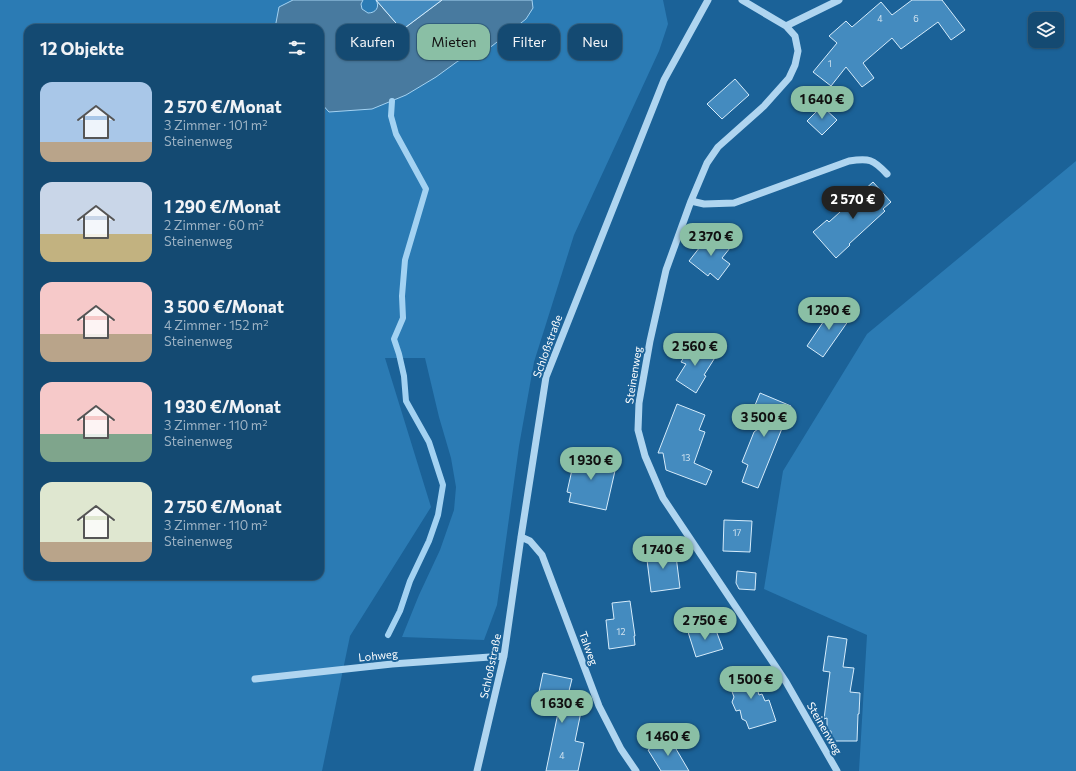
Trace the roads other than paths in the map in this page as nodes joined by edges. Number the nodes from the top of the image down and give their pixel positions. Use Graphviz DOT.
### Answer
graph roads {
  1 [pos="708,0"];
  2 [pos="742,0"];
  3 [pos="839,0"];
  4 [pos="786,26"];
  5 [pos="887,174"];
  6 [pos="691,201"];
  7 [pos="521,537"];
  8 [pos="504,656"];
  9 [pos="255,679"];
  10 [pos="477,771"];
  11 [pos="636,771"];
  12 [pos="837,771"];
  1 -- 7 [label="street, Schloßstraße"];
  2 -- 4 [label="street, Steinenweg"];
  3 -- 4 [label="street"];
  4 -- 6 [label="street, Steinenweg"];
  5 -- 6 [label="street"];
  6 -- 12 [label="street, Steinenweg"];
  7 -- 8 [label="street, Schloßstraße"];
  7 -- 11 [label="street, Talweg"];
  8 -- 9 [label="street, Lohweg"];
  8 -- 10 [label="street, Schloßstraße"];
}
